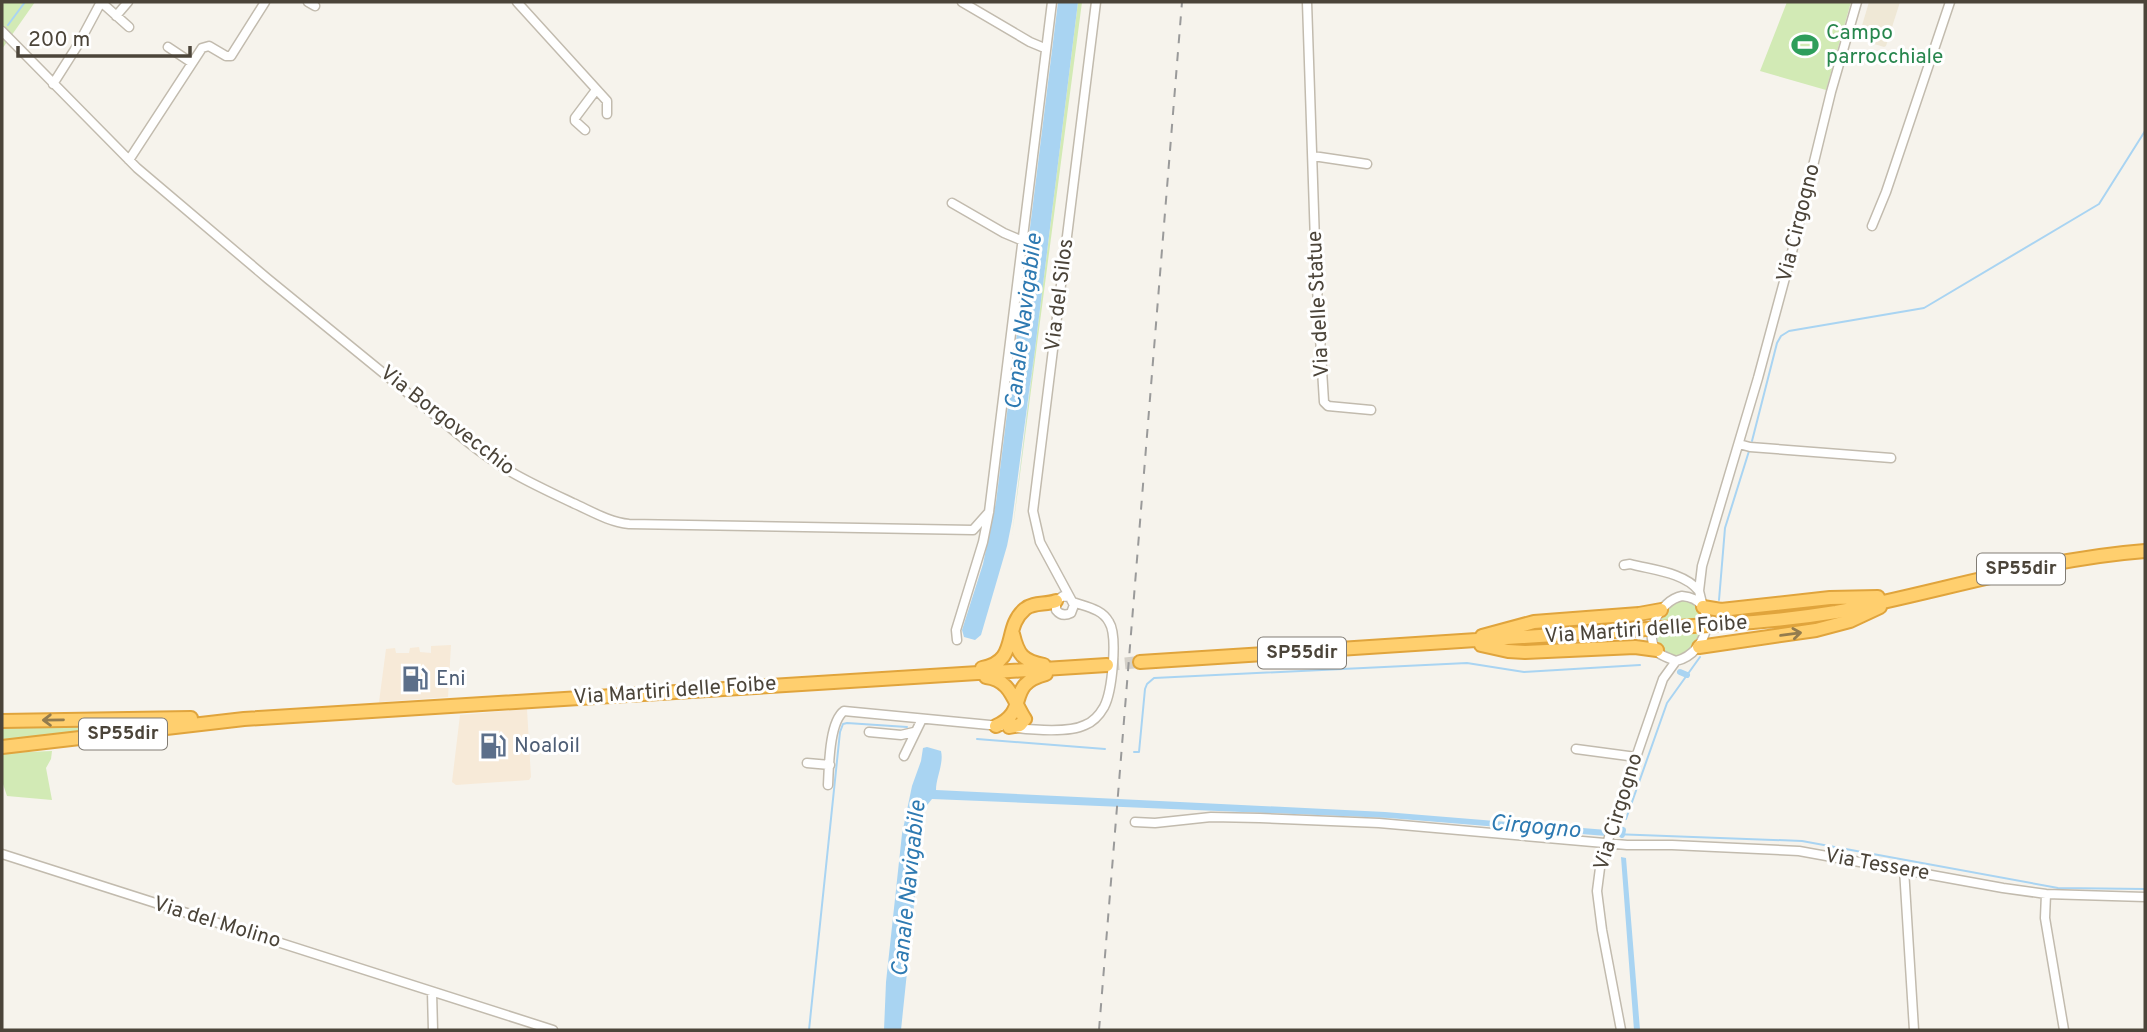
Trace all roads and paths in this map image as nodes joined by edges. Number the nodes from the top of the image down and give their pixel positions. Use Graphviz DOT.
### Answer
graph roads {
  1 [pos="101,2"];
  2 [pos="128,2"];
  3 [pos="265,2"];
  4 [pos="517,2"];
  5 [pos="962,2"];
  6 [pos="1052,2"];
  7 [pos="1096,2"];
  8 [pos="1307,2"];
  9 [pos="1857,2"];
  10 [pos="1950,2"];
  11 [pos="117,16"];
  12 [pos="129,27"];
  13 [pos="2,31"];
  14 [pos="167,47"];
  15 [pos="1042,47"];
  16 [pos="192,63"];
  17 [pos="1045,64"];
  18 [pos="53,84"];
  19 [pos="596,90"];
  20 [pos="607,101"];
  21 [pos="617,103"];
  22 [pos="607,114"];
  23 [pos="585,131"];
  24 [pos="1312,156"];
  25 [pos="129,160"];
  26 [pos="1367,164"];
  27 [pos="952,203"];
  28 [pos="1872,226"];
  29 [pos="1023,241"];
  30 [pos="1371,410"];
  31 [pos="1739,444"];
  32 [pos="1891,458"];
  33 [pos="989,512"];
  34 [pos="973,530"];
  35 [pos="983,541"];
  36 [pos="2145,551"];
  37 [pos="1625,565"];
  38 [pos="1702,566"];
  39 [pos="1692,583"];
  40 [pos="1699,591"];
  41 [pos="1675,598"];
  42 [pos="1899,598"];
  43 [pos="1064,604"];
  44 [pos="1703,607"];
  45 [pos="1661,610"];
  46 [pos="1012,630"];
  47 [pos="957,640"];
  48 [pos="1463,641"];
  49 [pos="1699,647"];
  50 [pos="1659,652"];
  51 [pos="1676,661"];
  52 [pos="1140,662"];
  53 [pos="1107,665"];
  54 [pos="1066,668"];
  55 [pos="954,675"];
  56 [pos="1663,679"];
  57 [pos="1017,705"];
  58 [pos="244,719"];
  59 [pos="922,719"];
  60 [pos="1025,719"];
  61 [pos="2,720"];
  62 [pos="1002,727"];
  63 [pos="1044,729"];
  64 [pos="869,732"];
  65 [pos="914,732"];
  66 [pos="2,747"];
  67 [pos="1576,749"];
  68 [pos="904,756"];
  69 [pos="1636,757"];
  70 [pos="807,764"];
  71 [pos="830,765"];
  72 [pos="828,785"];
  73 [pos="1135,822"];
  74 [pos="1607,844"];
  75 [pos="2,854"];
  76 [pos="1904,869"];
  77 [pos="2046,894"];
  78 [pos="2145,897"];
  79 [pos="432,992"];
  80 [pos="433,1030"];
  81 [pos="553,1030"];
  82 [pos="1621,1030"];
  83 [pos="1913,1030"];
  84 [pos="2064,1030"];
  1 -- 11 [label="street"];
  1 -- 18 [label="street"];
  2 -- 11 [label="street"];
  3 -- 16 [label="street"];
  4 -- 19 [label="street"];
  5 -- 15 [label="street"];
  6 -- 15 [label="street"];
  6 -- 17 [label="street"];
  7 -- 43 [label="street, Via del Silos"];
  8 -- 24 [label="street, Via delle Statue"];
  9 -- 31 [label="street, Via Cirgogno"];
  10 -- 28 [label="street"];
  11 -- 12 [label="street"];
  13 -- 18 [label="street, Via Borgovecchio"];
  14 -- 16 [label="street"];
  15 -- 17 [label="street"];
  16 -- 25 [label="street"];
  17 -- 29 [label="street"];
  18 -- 25 [label="street, Via Borgovecchio"];
  19 -- 20 [label="street"];
  19 -- 23 [label="street"];
  20 -- 21 [label="street"];
  20 -- 22 [label="street"];
  24 -- 26 [label="street"];
  24 -- 30 [label="street, Via delle Statue"];
  25 -- 34 [label="street, Via Borgovecchio"];
  27 -- 29 [label="street"];
  29 -- 33 [label="street"];
  31 -- 32 [label="street"];
  31 -- 38 [label="street, Via Cirgogno"];
  33 -- 34 [label="street"];
  33 -- 35 [label="street"];
  34 -- 35 [label="street"];
  35 -- 47 [label="street"];
  36 -- 42 [label="highway, Via Martiri delle Foibe / SP55dir"];
  37 -- 39 [label="street"];
  38 -- 39 [label="street, Via Cirgogno"];
  38 -- 40 [label="street, Via Cirgogno"];
  39 -- 40 [label="street, Via Cirgogno"];
  39 -- 41 [label="street, Via Cirgogno"];
  40 -- 44 [label="street, Via Cirgogno"];
  41 -- 44 [label="street"];
  41 -- 45 [label="street"];
  42 -- 44 [label="highway"];
  42 -- 48 [label="highway, Via Martiri delle Foibe / SP55dir, bridge"];
  49 -- 42 [label="highway, one-way"];
  43 -- 46 [label="highway"];
  43 -- 63 [label="street"];
  44 -- 49 [label="street"];
  45 -- 48 [label="highway"];
  45 -- 50 [label="street"];
  46 -- 54 [label="highway"];
  46 -- 55 [label="highway"];
  48 -- 50 [label="highway"];
  48 -- 52 [label="highway, Via Martiri delle Foibe / SP55dir"];
  49 -- 51 [label="street"];
  50 -- 51 [label="street"];
  50 -- 56 [label="street, Via Cirgogno"];
  51 -- 56 [label="street, Via Cirgogno"];
  53 -- 54 [label="highway, Via Martiri delle Foibe / SP55dir"];
  54 -- 55 [label="highway, Via Martiri delle Foibe / SP55dir"];
  54 -- 57 [label="highway"];
  55 -- 57 [label="highway"];
  55 -- 58 [label="highway, Via Martiri delle Foibe / SP55dir"];
  56 -- 69 [label="street, Via Cirgogno"];
  57 -- 60 [label="highway"];
  57 -- 62 [label="highway"];
  58 -- 61 [label="highway, Via Martiri delle Foibe / SP55dir, one-way"];
  58 -- 66 [label="highway, Via Martiri delle Foibe / SP55dir"];
  59 -- 62 [label="street"];
  59 -- 65 [label="street"];
  59 -- 71 [label="street"];
  60 -- 62 [label="highway"];
  60 -- 63 [label="street"];
  62 -- 63 [label="street"];
  64 -- 65 [label="street"];
  65 -- 68 [label="street"];
  67 -- 69 [label="street"];
  69 -- 74 [label="street, Via Cirgogno"];
  70 -- 71 [label="street"];
  71 -- 72 [label="street"];
  73 -- 74 [label="street, Via Tessere"];
  74 -- 76 [label="street, Via Tessere"];
  74 -- 82 [label="street, Via Cirgogno"];
  75 -- 79 [label="street, Via del Molino"];
  76 -- 77 [label="street, Via Tessere"];
  76 -- 83 [label="street"];
  77 -- 78 [label="street, Via Tessere"];
  77 -- 84 [label="street"];
  79 -- 80 [label="street"];
  79 -- 81 [label="street, Via del Molino"];
}
